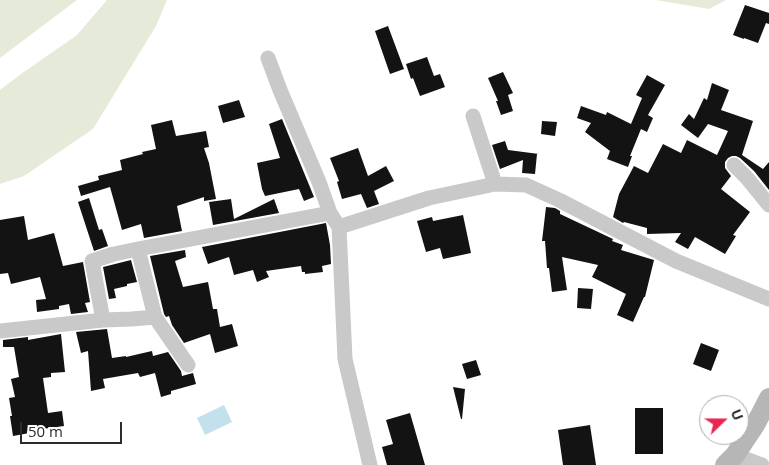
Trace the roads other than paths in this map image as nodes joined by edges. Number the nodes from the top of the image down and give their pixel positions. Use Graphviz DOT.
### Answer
graph roads {
  1 [pos="268,58"];
  2 [pos="473,116"];
  3 [pos="734,165"];
  4 [pos="494,184"];
  5 [pos="769,205"];
  6 [pos="330,213"];
  7 [pos="338,227"];
  8 [pos="138,249"];
  9 [pos="769,299"];
  10 [pos="155,317"];
  11 [pos="103,320"];
  12 [pos="0,330"];
  13 [pos="188,364"];
  14 [pos="769,398"];
  15 [pos="730,460"];
  16 [pos="370,465"];
  17 [pos="762,465"];
  1 -- 6 [label="street"];
  2 -- 4 [label="street"];
  3 -- 5 [label="street"];
  4 -- 7 [label="street"];
  4 -- 9 [label="street"];
  6 -- 7 [label="street"];
  6 -- 8 [label="street"];
  7 -- 16 [label="street"];
  8 -- 10 [label="street"];
  8 -- 11 [label="street"];
  10 -- 11 [label="street"];
  10 -- 13 [label="street"];
  11 -- 12 [label="street"];
  14 -- 15 [label="main road"];
  15 -- 17 [label="street"];
}
